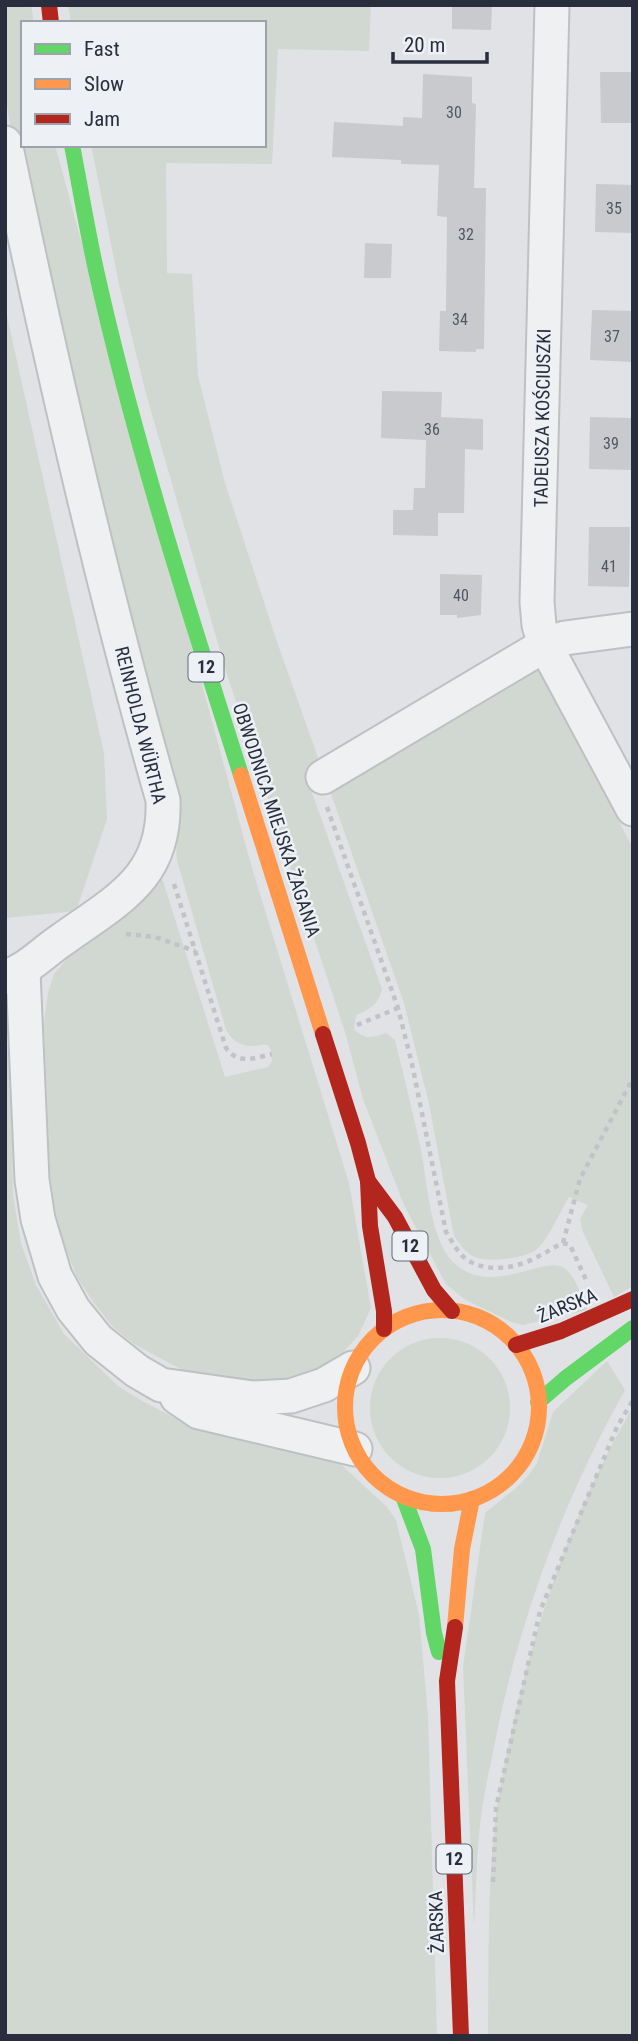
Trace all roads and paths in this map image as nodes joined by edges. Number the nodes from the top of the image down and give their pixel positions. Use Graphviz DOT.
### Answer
graph roads {
  1 [pos="552,5"];
  2 [pos="5,143"];
  3 [pos="72,147"];
  4 [pos="633,629"];
  5 [pos="545,645"];
  6 [pos="323,777"];
  7 [pos="633,809"];
  8 [pos="161,835"];
  9 [pos="75,930"];
  10 [pos="195,952"];
  11 [pos="14,974"];
  12 [pos="398,1008"];
  13 [pos="357,1025"];
  14 [pos="272,1054"];
  15 [pos="633,1078"];
  16 [pos="368,1181"];
  17 [pos="564,1243"];
  18 [pos="593,1294"];
  19 [pos="633,1299"];
  20 [pos="452,1311"];
  21 [pos="633,1328"];
  22 [pos="384,1329"];
  23 [pos="516,1345"];
  24 [pos="353,1368"];
  25 [pos="161,1385"];
  26 [pos="633,1400"];
  27 [pos="538,1402"];
  28 [pos="355,1449"];
  29 [pos="403,1496"];
  30 [pos="472,1499"];
  31 [pos="447,1681"];
  32 [pos="492,1886"];
  33 [pos="461,2036"];
  1 -- 5 [label="street, TADEUSZA KOŚCIUSZKI"];
  2 -- 8 [label="street, REINHOLDA WÜRTHA"];
  3 -- 16 [label="main road, OBWODNICA MIEJSKA ŻAGANIA / 12"];
  4 -- 5 [label="street"];
  5 -- 6 [label="street"];
  5 -- 7 [label="street, TADEUSZA KOŚCIUSZKI"];
  6 -- 12 [label="path"];
  8 -- 9 [label="street, REINHOLDA WÜRTHA"];
  8 -- 10 [label="path"];
  9 -- 10 [label="path"];
  9 -- 11 [label="street, REINHOLDA WÜRTHA"];
  10 -- 14 [label="path"];
  11 -- 25 [label="street, REINHOLDA WÜRTHA"];
  12 -- 13 [label="path"];
  12 -- 17 [label="path"];
  15 -- 17 [label="path"];
  16 -- 20 [label="main road, OBWODNICA MIEJSKA ŻAGANIA / 12"];
  16 -- 22 [label="main road, OBWODNICA MIEJSKA ŻAGANIA / 12"];
  17 -- 18 [label="path"];
  19 -- 23 [label="main road, ŻARSKA"];
  20 -- 22 [label="main road"];
  20 -- 23 [label="main road"];
  21 -- 27 [label="main road"];
  22 -- 24 [label="main road"];
  23 -- 27 [label="main road"];
  24 -- 25 [label="street, REINHOLDA WÜRTHA"];
  24 -- 28 [label="main road"];
  25 -- 28 [label="street"];
  26 -- 32 [label="path"];
  27 -- 30 [label="main road"];
  28 -- 29 [label="main road"];
  29 -- 30 [label="main road"];
  29 -- 31 [label="main road, ŻARSKA"];
  30 -- 31 [label="main road, ŻARSKA / 12"];
  31 -- 33 [label="main road, ŻARSKA / 12"];
}
